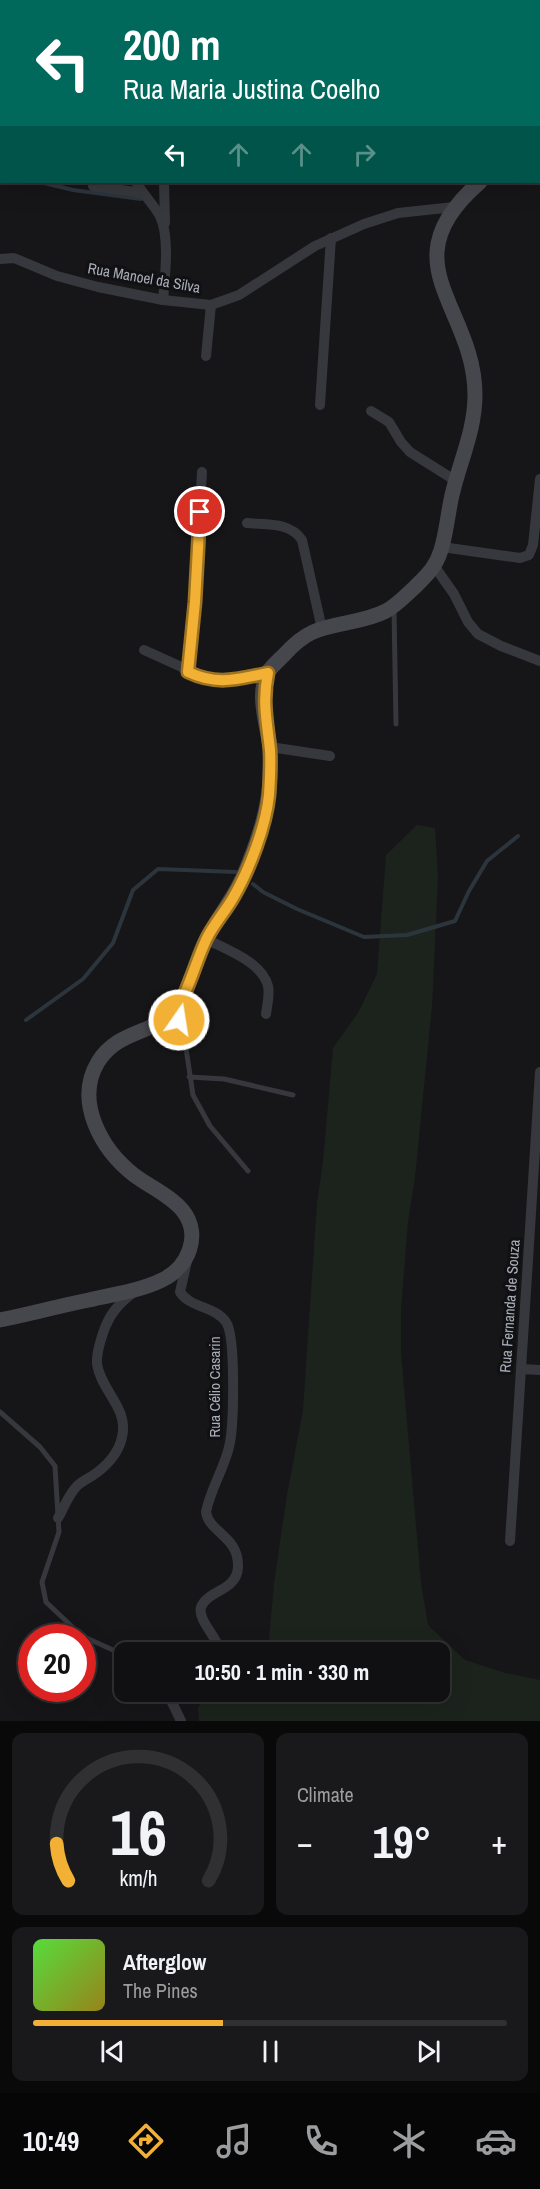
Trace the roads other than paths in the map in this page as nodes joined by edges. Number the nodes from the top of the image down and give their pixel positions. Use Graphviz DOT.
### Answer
graph roads {
  1 [pos="137,183"];
  2 [pos="164,183"];
  3 [pos="479,183"];
  4 [pos="93,186"];
  5 [pos="142,193"];
  6 [pos="454,207"];
  7 [pos="165,230"];
  8 [pos="331,238"];
  9 [pos="0,258"];
  10 [pos="163,300"];
  11 [pos="211,305"];
  12 [pos="206,357"];
  13 [pos="320,405"];
  14 [pos="371,411"];
  15 [pos="202,472"];
  16 [pos="540,479"];
  17 [pos="456,481"];
  18 [pos="247,523"];
  19 [pos="442,547"];
  20 [pos="435,567"];
  21 [pos="394,606"];
  22 [pos="322,629"];
  23 [pos="144,650"];
  24 [pos="540,660"];
  25 [pos="188,672"];
  26 [pos="268,673"];
  27 [pos="396,724"];
  28 [pos="270,747"];
  29 [pos="330,756"];
  30 [pos="206,939"];
  31 [pos="176,1011"];
  32 [pos="266,1014"];
  33 [pos="540,1072"];
  34 [pos="189,1077"];
  35 [pos="293,1095"];
  36 [pos="248,1171"];
  37 [pos="189,1255"];
  38 [pos="140,1288"];
  39 [pos="0,1320"];
  40 [pos="521,1369"];
  41 [pos="540,1370"];
  42 [pos="0,1412"];
  43 [pos="58,1518"];
  44 [pos="510,1541"];
  45 [pos="217,1642"];
  46 [pos="114,1650"];
  47 [pos="172,1702"];
  48 [pos="181,1721"];
  1 -- 5 [label="street"];
  2 -- 7 [label="street"];
  3 -- 6 [label="street"];
  4 -- 5 [label="street"];
  5 -- 7 [label="street"];
  6 -- 8 [label="street, Rua Manoel da Silva"];
  6 -- 17 [label="street"];
  7 -- 10 [label="street"];
  8 -- 11 [label="street, Rua Manoel da Silva"];
  8 -- 13 [label="street"];
  9 -- 10 [label="street, Rua Manoel da Silva"];
  10 -- 11 [label="street, Rua Manoel da Silva"];
  11 -- 12 [label="street"];
  14 -- 17 [label="street"];
  15 -- 25 [label="street"];
  16 -- 19 [label="street"];
  17 -- 19 [label="street"];
  18 -- 22 [label="street"];
  19 -- 20 [label="street"];
  20 -- 21 [label="street"];
  20 -- 24 [label="street"];
  21 -- 22 [label="street"];
  21 -- 27 [label="lane"];
  22 -- 26 [label="street"];
  23 -- 25 [label="street"];
  25 -- 26 [label="street"];
  26 -- 28 [label="street"];
  28 -- 29 [label="street"];
  28 -- 30 [label="street"];
  30 -- 31 [label="street"];
  30 -- 32 [label="street"];
  31 -- 34 [label="lane"];
  31 -- 37 [label="street"];
  33 -- 40 [label="street, Rua Fernanda de Souza"];
  34 -- 35 [label="lane"];
  34 -- 36 [label="lane"];
  37 -- 38 [label="street"];
  37 -- 45 [label="street, Rua Célio Casarin"];
  38 -- 39 [label="street"];
  38 -- 43 [label="street"];
  40 -- 41 [label="street"];
  40 -- 44 [label="street, Rua Fernanda de Souza"];
  42 -- 43 [label="lane"];
  43 -- 46 [label="lane"];
  47 -- 48 [label="street"];
}
